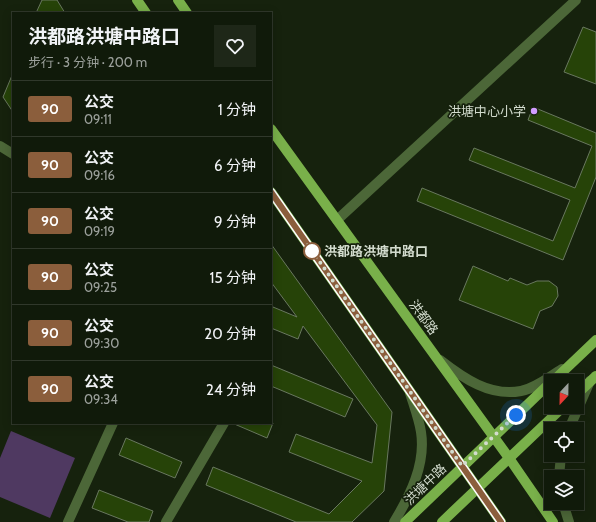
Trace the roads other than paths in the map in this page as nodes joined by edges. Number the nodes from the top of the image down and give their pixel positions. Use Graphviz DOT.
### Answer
graph roads {
  1 [pos="137,0"];
  2 [pos="178,0"];
  3 [pos="576,0"];
  4 [pos="145,12"];
  5 [pos="186,12"];
  6 [pos="272,129"];
  7 [pos="0,146"];
  8 [pos="12,153"];
  9 [pos="272,193"];
  10 [pos="337,220"];
  11 [pos="596,340"];
  12 [pos="436,357"];
  13 [pos="570,364"];
  14 [pos="560,374"];
  15 [pos="593,379"];
  16 [pos="584,387"];
  17 [pos="544,389"];
  18 [pos="410,391"];
  19 [pos="556,414"];
  20 [pos="572,422"];
  21 [pos="113,424"];
  22 [pos="223,424"];
  23 [pos="494,436"];
  24 [pos="509,458"];
  25 [pos="462,466"];
  26 [pos="477,488"];
  27 [pos="565,510"];
  28 [pos="68,522"];
  29 [pos="166,522"];
  30 [pos="394,522"];
  31 [pos="405,522"];
  32 [pos="442,522"];
  33 [pos="501,522"];
  34 [pos="553,522"];
  35 [pos="568,522"];
  1 -- 4 [label="main road"];
  2 -- 5 [label="main road"];
  3 -- 10 [label="street"];
  6 -- 10 [label="main road, 洪都路"];
  7 -- 8 [label="street"];
  9 -- 18 [label="main road"];
  10 -- 12 [label="main road, 洪都路"];
  11 -- 13 [label="main road, 洪塘中路"];
  12 -- 13 [label="street"];
  12 -- 23 [label="main road, 洪都路"];
  13 -- 14 [label="main road, 洪塘中路"];
  15 -- 16 [label="main road"];
  15 -- 20 [label="street"];
  17 -- 23 [label="main road, 洪塘中路"];
  18 -- 25 [label="main road"];
  18 -- 30 [label="street"];
  19 -- 24 [label="main road"];
  21 -- 28 [label="street"];
  22 -- 29 [label="street"];
  23 -- 24 [label="main road, 洪都路"];
  23 -- 25 [label="main road, 洪塘中路"];
  24 -- 26 [label="main road"];
  24 -- 34 [label="main road, 洪都路"];
  25 -- 26 [label="main road"];
  25 -- 31 [label="main road, 洪塘中路"];
  26 -- 32 [label="main road"];
  26 -- 33 [label="main road"];
  27 -- 35 [label="street"];
}
